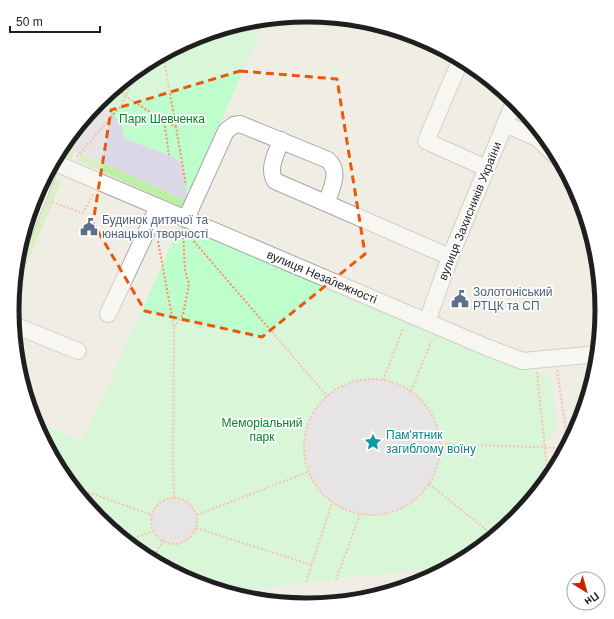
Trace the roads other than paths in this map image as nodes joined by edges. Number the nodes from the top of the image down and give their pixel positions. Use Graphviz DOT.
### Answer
graph roads {
  1 [pos="459,65"];
  2 [pos="512,107"];
  3 [pos="505,124"];
  4 [pos="281,140"];
  5 [pos="541,143"];
  6 [pos="58,164"];
  7 [pos="486,168"];
  8 [pos="327,202"];
  9 [pos="158,207"];
  10 [pos="184,226"];
  11 [pos="450,257"];
  12 [pos="108,314"];
  13 [pos="427,322"];
  14 [pos="20,327"];
  15 [pos="78,351"];
  16 [pos="591,355"];
  1 -- 7 [label="street"];
  2 -- 3 [label="street, вулиця Захисників України"];
  3 -- 5 [label="street"];
  3 -- 7 [label="street, вулиця Захисників України"];
  4 -- 8 [label="street"];
  4 -- 8 [label="street"];
  4 -- 10 [label="street"];
  6 -- 9 [label="street, вулиця Незалежності"];
  7 -- 11 [label="street, вулиця Захисників України"];
  8 -- 11 [label="street"];
  9 -- 10 [label="street, вулиця Незалежності"];
  9 -- 12 [label="street"];
  10 -- 13 [label="street, вулиця Незалежності"];
  11 -- 13 [label="street, вулиця Захисників України"];
  13 -- 16 [label="street, вулиця Незалежності"];
  14 -- 15 [label="street"];
}
